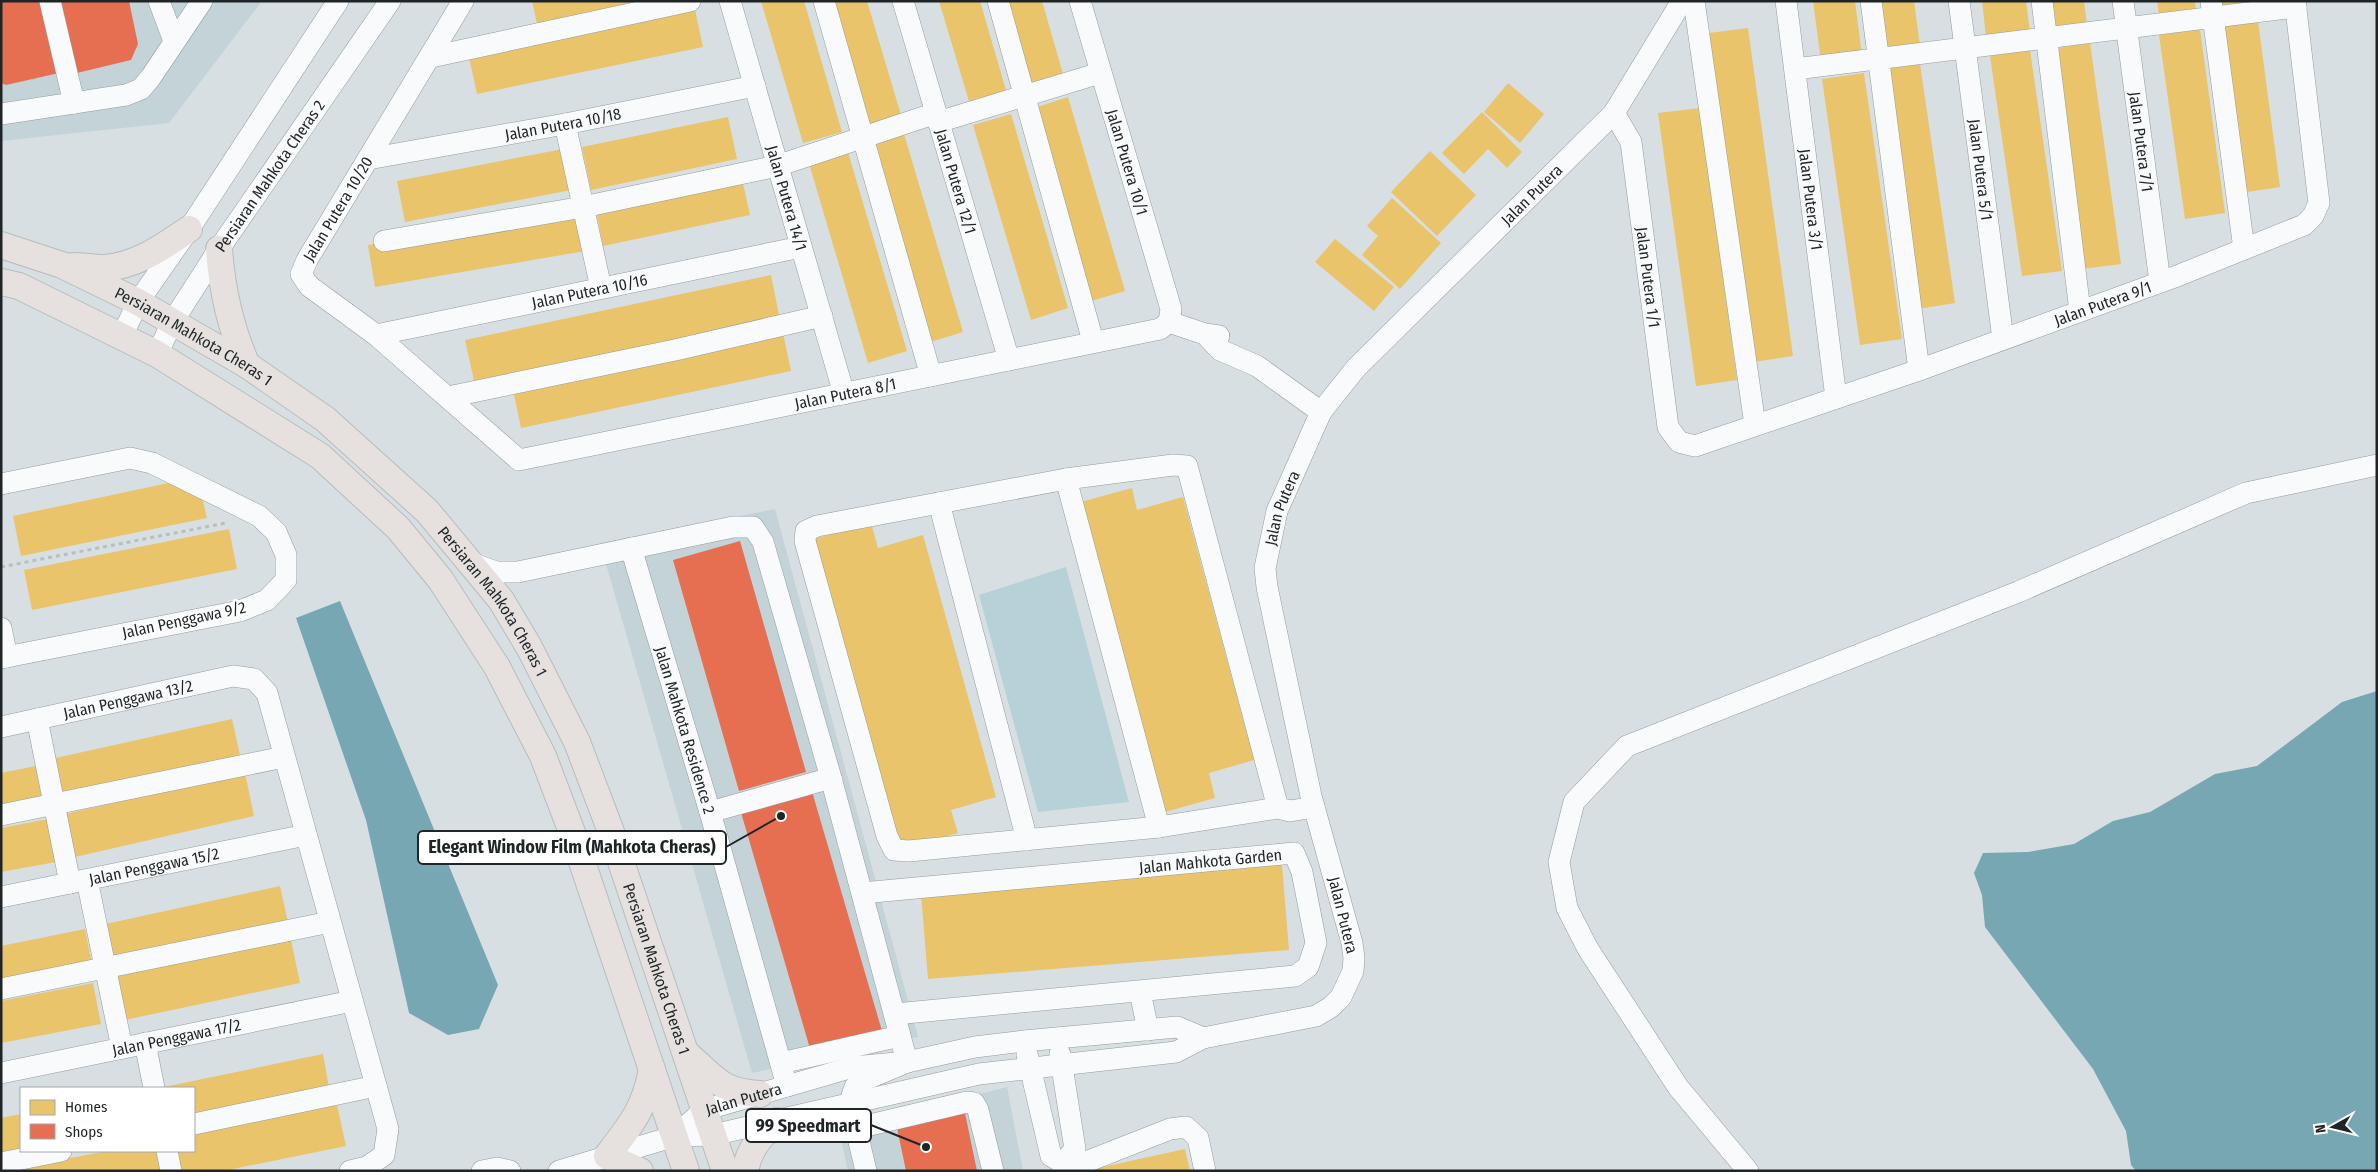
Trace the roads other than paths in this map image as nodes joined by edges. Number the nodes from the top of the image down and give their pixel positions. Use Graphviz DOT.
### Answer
graph roads {
  1 [pos="50,1"];
  2 [pos="159,1"];
  3 [pos="202,1"];
  4 [pos="338,1"];
  5 [pos="390,1"];
  6 [pos="463,1"];
  7 [pos="690,1"];
  8 [pos="730,1"];
  9 [pos="824,1"];
  10 [pos="904,1"];
  11 [pos="998,1"];
  12 [pos="1080,1"];
  13 [pos="1682,1"];
  14 [pos="1694,1"];
  15 [pos="1786,1"];
  16 [pos="1871,1"];
  17 [pos="1958,1"];
  18 [pos="2042,1"];
  19 [pos="2123,1"];
  20 [pos="2296,4"];
  21 [pos="2212,9"];
  22 [pos="2126,28"];
  23 [pos="2047,37"];
  24 [pos="174,41"];
  25 [pos="1965,47"];
  26 [pos="431,57"];
  27 [pos="1879,58"];
  28 [pos="1795,69"];
  29 [pos="1100,73"];
  30 [pos="755,86"];
  31 [pos="1025,96"];
  32 [pos="74,103"];
  33 [pos="1614,113"];
  34 [pos="1,114"];
  35 [pos="937,118"];
  36 [pos="565,124"];
  37 [pos="861,137"];
  38 [pos="368,159"];
  39 [pos="777,166"];
  40 [pos="583,207"];
  41 [pos="190,229"];
  42 [pos="384,241"];
  43 [pos="1,244"];
  44 [pos="802,247"];
  45 [pos="219,249"];
  46 [pos="2244,249"];
  47 [pos="62,265"];
  48 [pos="1,282"];
  49 [pos="2160,282"];
  50 [pos="601,288"];
  51 [pos="138,302"];
  52 [pos="2080,311"];
  53 [pos="822,316"];
  54 [pos="173,321"];
  55 [pos="1169,322"];
  56 [pos="376,335"];
  57 [pos="122,336"];
  58 [pos="2003,339"];
  59 [pos="1093,341"];
  60 [pos="157,354"];
  61 [pos="1009,360"];
  62 [pos="247,365"];
  63 [pos="1919,370"];
  64 [pos="931,376"];
  65 [pos="844,394"];
  66 [pos="448,397"];
  67 [pos="1836,398"];
  68 [pos="1321,412"];
  69 [pos="1755,425"];
  70 [pos="1679,442"];
  71 [pos="519,460"];
  72 [pos="2377,465"];
  73 [pos="1066,479"];
  74 [pos="1,484"];
  75 [pos="938,503"];
  76 [pos="631,548"];
  77 [pos="471,563"];
  78 [pos="1,628"];
  79 [pos="4,657"];
  80 [pos="37,719"];
  81 [pos="1,726"];
  82 [pos="284,757"];
  83 [pos="831,778"];
  84 [pos="1312,802"];
  85 [pos="54,804"];
  86 [pos="1278,808"];
  87 [pos="710,812"];
  88 [pos="1,815"];
  89 [pos="1159,827"];
  90 [pos="306,835"];
  91 [pos="1027,840"];
  92 [pos="79,882"];
  93 [pos="862,893"];
  94 [pos="1,897"];
  95 [pos="330,922"];
  96 [pos="105,968"];
  97 [pos="1,989"];
  98 [pos="1140,992"];
  99 [pos="352,1001"];
  100 [pos="895,1014"];
  101 [pos="1148,1030"];
  102 [pos="900,1036"];
  103 [pos="1058,1038"];
  104 [pos="1203,1038"];
  105 [pos="1024,1041"];
  106 [pos="145,1044"];
  107 [pos="122,1048"];
  108 [pos="685,1052"];
  109 [pos="908,1062"];
  110 [pos="781,1063"];
  111 [pos="1062,1066"];
  112 [pos="652,1069"];
  113 [pos="1031,1069"];
  114 [pos="1,1073"];
  115 [pos="376,1086"];
  116 [pos="787,1086"];
  117 [pos="154,1087"];
  118 [pos="760,1094"];
  119 [pos="849,1104"];
  120 [pos="704,1110"];
  121 [pos="778,1121"];
  122 [pos="195,1124"];
  123 [pos="856,1128"];
  124 [pos="713,1135"];
  125 [pos="675,1136"];
  126 [pos="56,1152"];
  127 [pos="167,1152"];
  128 [pos="1,1163"];
  129 [pos="592,1164"];
  130 [pos="1064,1167"];
  131 [pos="171,1171"];
  132 [pos="350,1171"];
  133 [pos="482,1171"];
  134 [pos="510,1171"];
  135 [pos="559,1171"];
  136 [pos="640,1171"];
  137 [pos="686,1171"];
  138 [pos="725,1171"];
  139 [pos="745,1171"];
  140 [pos="866,1171"];
  141 [pos="993,1171"];
  142 [pos="1205,1171"];
  143 [pos="1748,1171"];
  1 -- 32 [label="street"];
  2 -- 24 [label="street"];
  3 -- 24 [label="street"];
  4 -- 41 [label="street"];
  5 -- 45 [label="street, Persiaran Mahkota Cheras 2"];
  6 -- 26 [label="street, Jalan Putera 10/20"];
  7 -- 26 [label="street"];
  8 -- 30 [label="street, Jalan Putera 14/1"];
  9 -- 37 [label="street"];
  10 -- 35 [label="street, Jalan Putera 12/1"];
  11 -- 31 [label="street"];
  12 -- 29 [label="street, Jalan Putera 10/1"];
  13 -- 33 [label="street, Jalan Putera"];
  14 -- 69 [label="street"];
  15 -- 28 [label="street, Jalan Putera 3/1"];
  16 -- 27 [label="street"];
  17 -- 25 [label="street, Jalan Putera 5/1"];
  18 -- 23 [label="street"];
  19 -- 22 [label="street, Jalan Putera 7/1"];
  20 -- 21 [label="street"];
  20 -- 46 [label="street, Jalan Putera 9/1"];
  21 -- 22 [label="street"];
  21 -- 46 [label="street"];
  22 -- 23 [label="street"];
  22 -- 49 [label="street, Jalan Putera 7/1"];
  23 -- 25 [label="street"];
  23 -- 52 [label="street"];
  24 -- 32 [label="street"];
  25 -- 27 [label="street"];
  25 -- 58 [label="street, Jalan Putera 5/1"];
  26 -- 38 [label="street, Jalan Putera 10/20"];
  27 -- 28 [label="street"];
  27 -- 63 [label="street"];
  28 -- 67 [label="street, Jalan Putera 3/1"];
  29 -- 31 [label="street"];
  29 -- 55 [label="street, Jalan Putera 10/1"];
  30 -- 36 [label="street, Jalan Putera 10/18"];
  30 -- 39 [label="street, Jalan Putera 14/1"];
  31 -- 35 [label="street"];
  31 -- 59 [label="street"];
  32 -- 34 [label="street"];
  33 -- 68 [label="street, Jalan Putera"];
  33 -- 70 [label="street, Jalan Putera 1/1"];
  35 -- 37 [label="street"];
  35 -- 61 [label="street, Jalan Putera 12/1"];
  36 -- 38 [label="street, Jalan Putera 10/18"];
  36 -- 40 [label="street"];
  37 -- 39 [label="street"];
  37 -- 64 [label="street"];
  38 -- 56 [label="street, Jalan Putera 10/20"];
  39 -- 40 [label="street"];
  39 -- 44 [label="street, Jalan Putera 14/1"];
  40 -- 42 [label="street"];
  40 -- 50 [label="street"];
  41 -- 47 [label="main road"];
  41 -- 51 [label="street"];
  43 -- 47 [label="main road, Persiaran Mahkota Cheras 1"];
  44 -- 50 [label="street, Jalan Putera 10/16"];
  44 -- 53 [label="street, Jalan Putera 14/1"];
  45 -- 54 [label="street, Persiaran Mahkota Cheras 2"];
  45 -- 62 [label="main road"];
  46 -- 49 [label="street, Jalan Putera 9/1"];
  47 -- 51 [label="main road, Persiaran Mahkota Cheras 1"];
  48 -- 57 [label="main road, Persiaran Mahkota Cheras 1"];
  49 -- 52 [label="street, Jalan Putera 9/1"];
  50 -- 56 [label="street, Jalan Putera 10/16"];
  51 -- 54 [label="main road, Persiaran Mahkota Cheras 1"];
  51 -- 57 [label="street"];
  52 -- 58 [label="street, Jalan Putera 9/1"];
  53 -- 65 [label="street, Jalan Putera 14/1"];
  53 -- 66 [label="street"];
  54 -- 60 [label="street, Persiaran Mahkota Cheras 2"];
  54 -- 62 [label="main road, Persiaran Mahkota Cheras 1"];
  55 -- 59 [label="street, Jalan Putera 8/1"];
  55 -- 68 [label="street"];
  56 -- 66 [label="street, Jalan Putera 10/20"];
  57 -- 60 [label="main road, Persiaran Mahkota Cheras 1"];
  58 -- 63 [label="street, Jalan Putera 9/1"];
  59 -- 61 [label="street, Jalan Putera 8/1"];
  60 -- 112 [label="main road, Persiaran Mahkota Cheras 1"];
  61 -- 64 [label="street, Jalan Putera 8/1"];
  62 -- 77 [label="main road, Persiaran Mahkota Cheras 1"];
  63 -- 67 [label="street, Jalan Putera 9/1"];
  64 -- 65 [label="street, Jalan Putera 8/1"];
  65 -- 71 [label="street, Jalan Putera 8/1"];
  66 -- 71 [label="street, Jalan Putera 10/20"];
  67 -- 69 [label="street, Jalan Putera 9/1"];
  68 -- 84 [label="street, Jalan Putera"];
  69 -- 70 [label="street, Jalan Putera 9/1"];
  72 -- 143 [label="street"];
  73 -- 75 [label="street"];
  73 -- 86 [label="street"];
  73 -- 89 [label="street"];
  74 -- 79 [label="street, Jalan Penggawa 9/2"];
  75 -- 91 [label="street"];
  75 -- 91 [label="street"];
  76 -- 77 [label="street"];
  76 -- 83 [label="street"];
  76 -- 87 [label="street, Jalan Mahkota Residence 2"];
  77 -- 108 [label="main road, Persiaran Mahkota Cheras 1"];
  78 -- 79 [label="street"];
  80 -- 81 [label="street, Jalan Penggawa 13/2"];
  80 -- 82 [label="street, Jalan Penggawa 13/2"];
  80 -- 85 [label="street"];
  82 -- 85 [label="street"];
  82 -- 90 [label="street"];
  83 -- 87 [label="street"];
  83 -- 93 [label="street"];
  84 -- 86 [label="street"];
  84 -- 104 [label="street, Jalan Putera"];
  85 -- 88 [label="street"];
  85 -- 92 [label="street"];
  86 -- 89 [label="street"];
  87 -- 110 [label="street, Jalan Mahkota Residence 2"];
  89 -- 91 [label="street"];
  90 -- 92 [label="street, Jalan Penggawa 15/2"];
  90 -- 95 [label="street"];
  92 -- 94 [label="street, Jalan Penggawa 15/2"];
  92 -- 96 [label="street"];
  93 -- 98 [label="street, Jalan Mahkota Garden"];
  93 -- 100 [label="street"];
  95 -- 96 [label="street"];
  95 -- 99 [label="street"];
  96 -- 97 [label="street"];
  96 -- 107 [label="street"];
  98 -- 100 [label="street, Jalan Mahkota Garden"];
  98 -- 101 [label="street"];
  99 -- 106 [label="street, Jalan Penggawa 17/2"];
  99 -- 115 [label="street"];
  100 -- 102 [label="street"];
  101 -- 103 [label="street, Jalan Putera"];
  101 -- 104 [label="street, Jalan Putera"];
  102 -- 109 [label="street"];
  102 -- 110 [label="street"];
  103 -- 105 [label="street, Jalan Putera"];
  103 -- 111 [label="street"];
  104 -- 111 [label="street, Jalan Putera"];
  105 -- 109 [label="street, Jalan Putera"];
  105 -- 113 [label="street"];
  106 -- 107 [label="street, Jalan Penggawa 17/2"];
  106 -- 117 [label="street"];
  107 -- 114 [label="street, Jalan Penggawa 17/2"];
  108 -- 118 [label="main road"];
  108 -- 120 [label="main road, Persiaran Mahkota Cheras 1"];
  109 -- 116 [label="street, Jalan Putera"];
  109 -- 119 [label="street"];
  110 -- 116 [label="street, Jalan Mahkota Residence 2"];
  111 -- 113 [label="street, Jalan Putera"];
  111 -- 130 [label="street"];
  112 -- 125 [label="main road, Persiaran Mahkota Cheras 1"];
  112 -- 129 [label="main road"];
  113 -- 119 [label="street, Jalan Putera"];
  113 -- 130 [label="street"];
  115 -- 122 [label="street"];
  115 -- 132 [label="street"];
  116 -- 118 [label="street, Jalan Putera"];
  118 -- 120 [label="street, Jalan Putera"];
  119 -- 121 [label="street, Jalan Putera"];
  119 -- 123 [label="street"];
  120 -- 124 [label="main road, Persiaran Mahkota Cheras 1"];
  120 -- 125 [label="street, Jalan Putera"];
  121 -- 124 [label="street, Jalan Putera"];
  121 -- 139 [label="main road"];
  123 -- 140 [label="street"];
  123 -- 141 [label="street"];
  124 -- 125 [label="street, Jalan Putera"];
  124 -- 138 [label="main road, Persiaran Mahkota Cheras 1"];
  125 -- 129 [label="street"];
  125 -- 137 [label="main road, Persiaran Mahkota Cheras 1"];
  126 -- 128 [label="street"];
  127 -- 131 [label="street"];
  129 -- 135 [label="street"];
  129 -- 136 [label="main road"];
  130 -- 142 [label="street"];
  133 -- 134 [label="street"];
}
